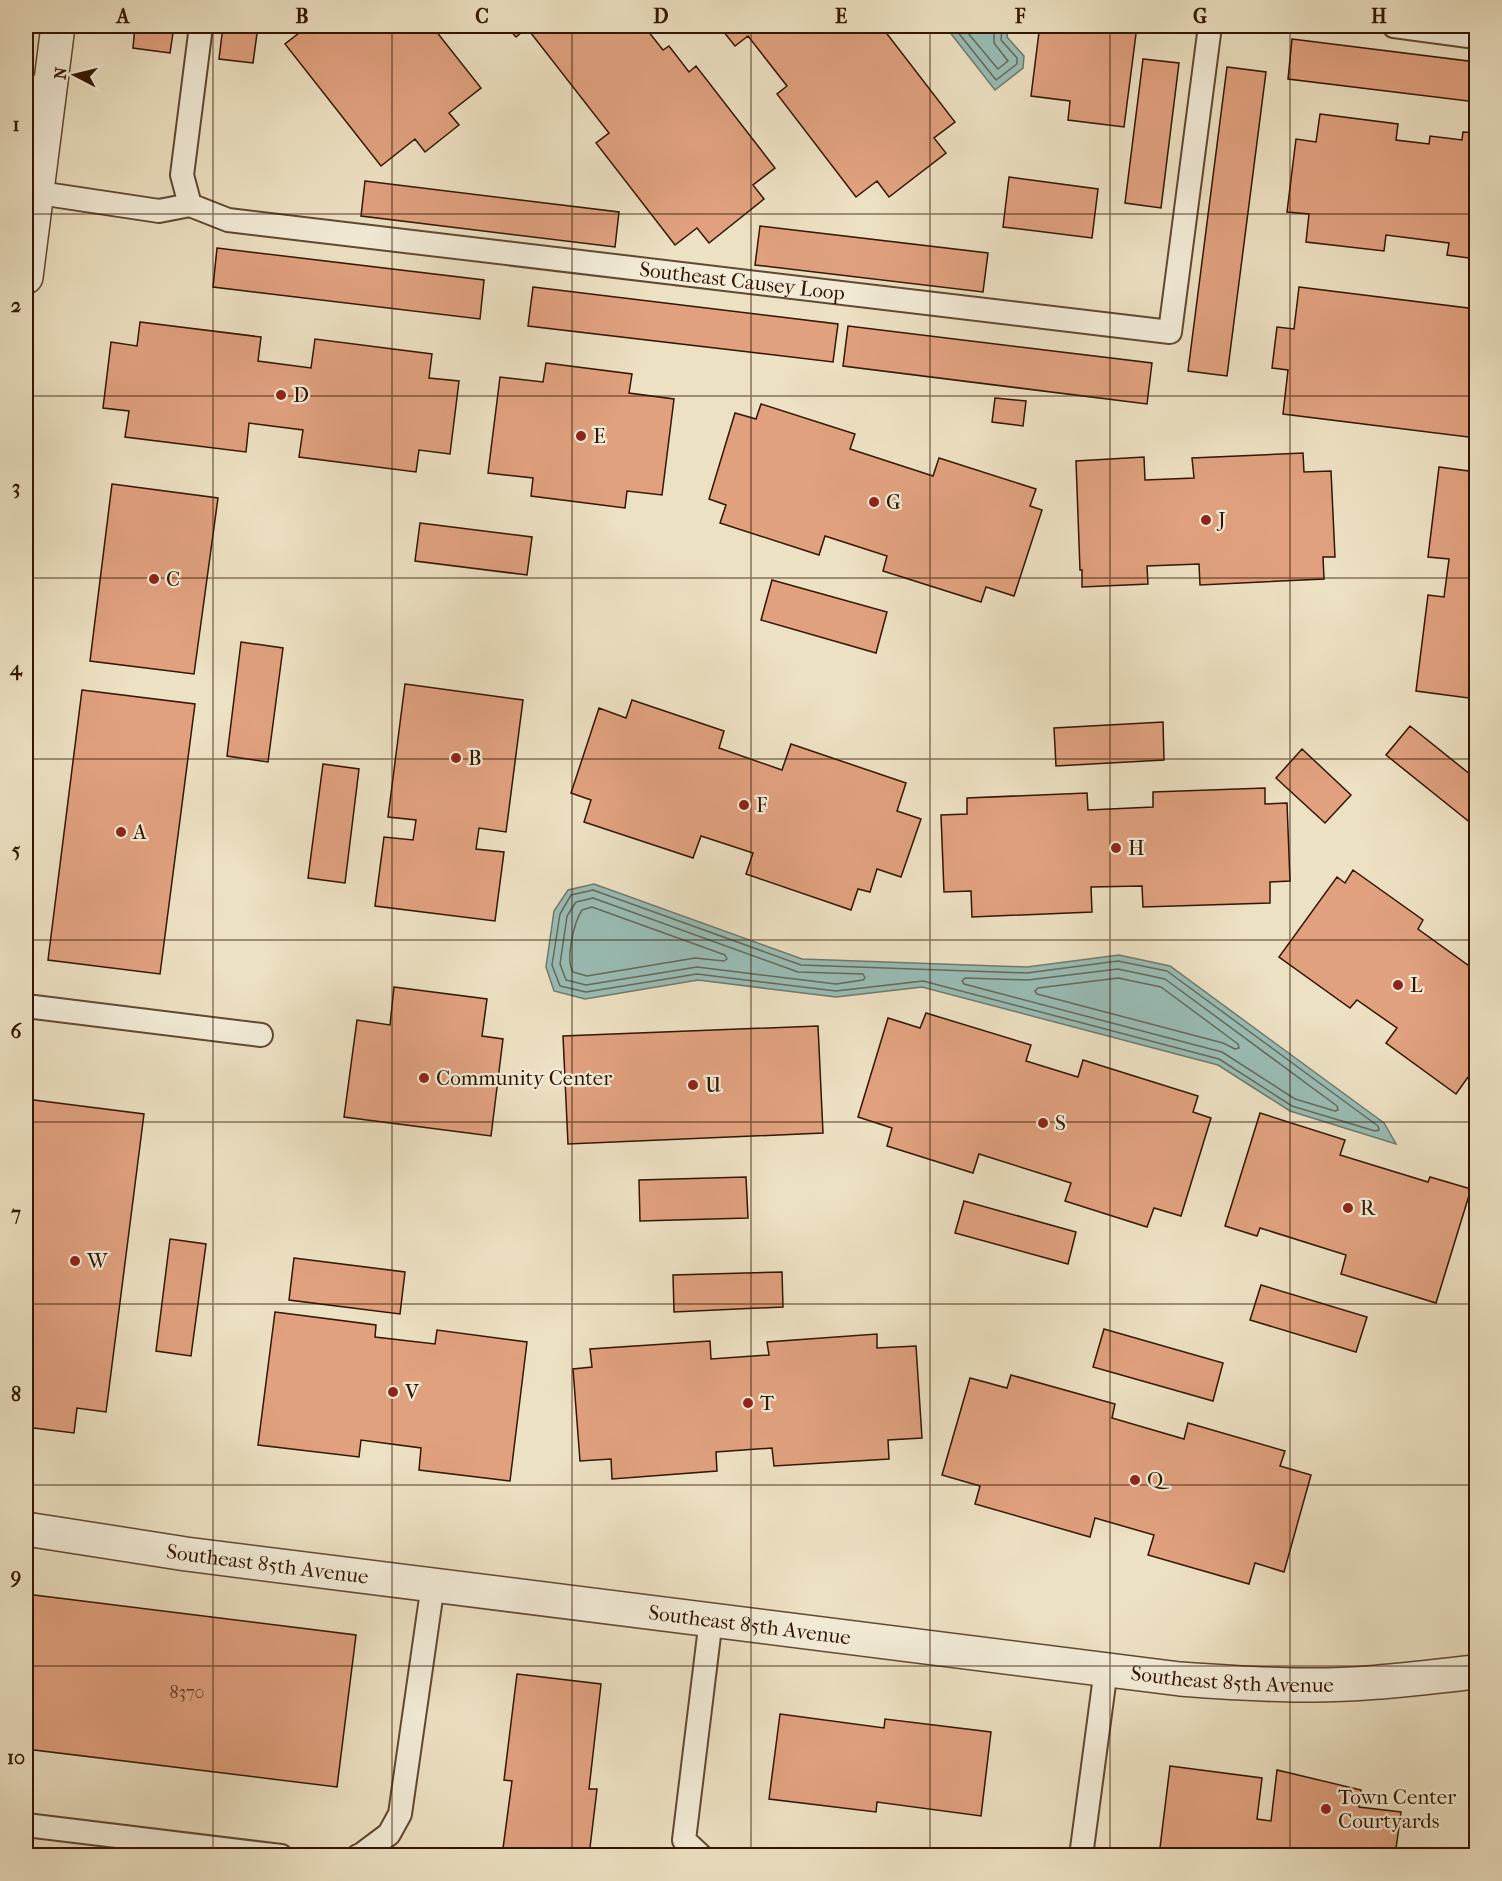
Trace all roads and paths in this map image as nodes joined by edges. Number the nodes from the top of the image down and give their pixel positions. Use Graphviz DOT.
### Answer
graph roads {
  1 [pos="58,26"];
  2 [pos="201,26"];
  3 [pos="1209,26"];
  4 [pos="1394,26"];
  5 [pos="1476,37"];
  6 [pos="38,86"];
  7 [pos="31,192"];
  8 [pos="190,205"];
  9 [pos="26,277"];
  10 [pos="26,1006"];
  11 [pos="261,1035"];
  12 [pos="26,1529"];
  13 [pos="433,1584"];
  14 [pos="711,1619"];
  15 [pos="1106,1669"];
  16 [pos="1476,1672"];
  17 [pos="26,1825"];
  18 [pos="281,1856"];
  19 [pos="358,1856"];
  20 [pos="701,1856"];
  21 [pos="1081,1856"];
  1 -- 6 [label="street"];
  2 -- 8 [label="lane"];
  3 -- 8 [label="lane, Southeast Causey Loop"];
  4 -- 5 [label="lane"];
  6 -- 7 [label="street"];
  7 -- 8 [label="lane"];
  7 -- 9 [label="street"];
  10 -- 11 [label="lane"];
  12 -- 13 [label="street, Southeast 85th Avenue"];
  13 -- 14 [label="street, Southeast 85th Avenue"];
  13 -- 19 [label="lane"];
  14 -- 15 [label="street, Southeast 85th Avenue"];
  14 -- 20 [label="lane"];
  15 -- 16 [label="street, Southeast 85th Avenue"];
  15 -- 21 [label="lane"];
  17 -- 18 [label="lane"];
}
